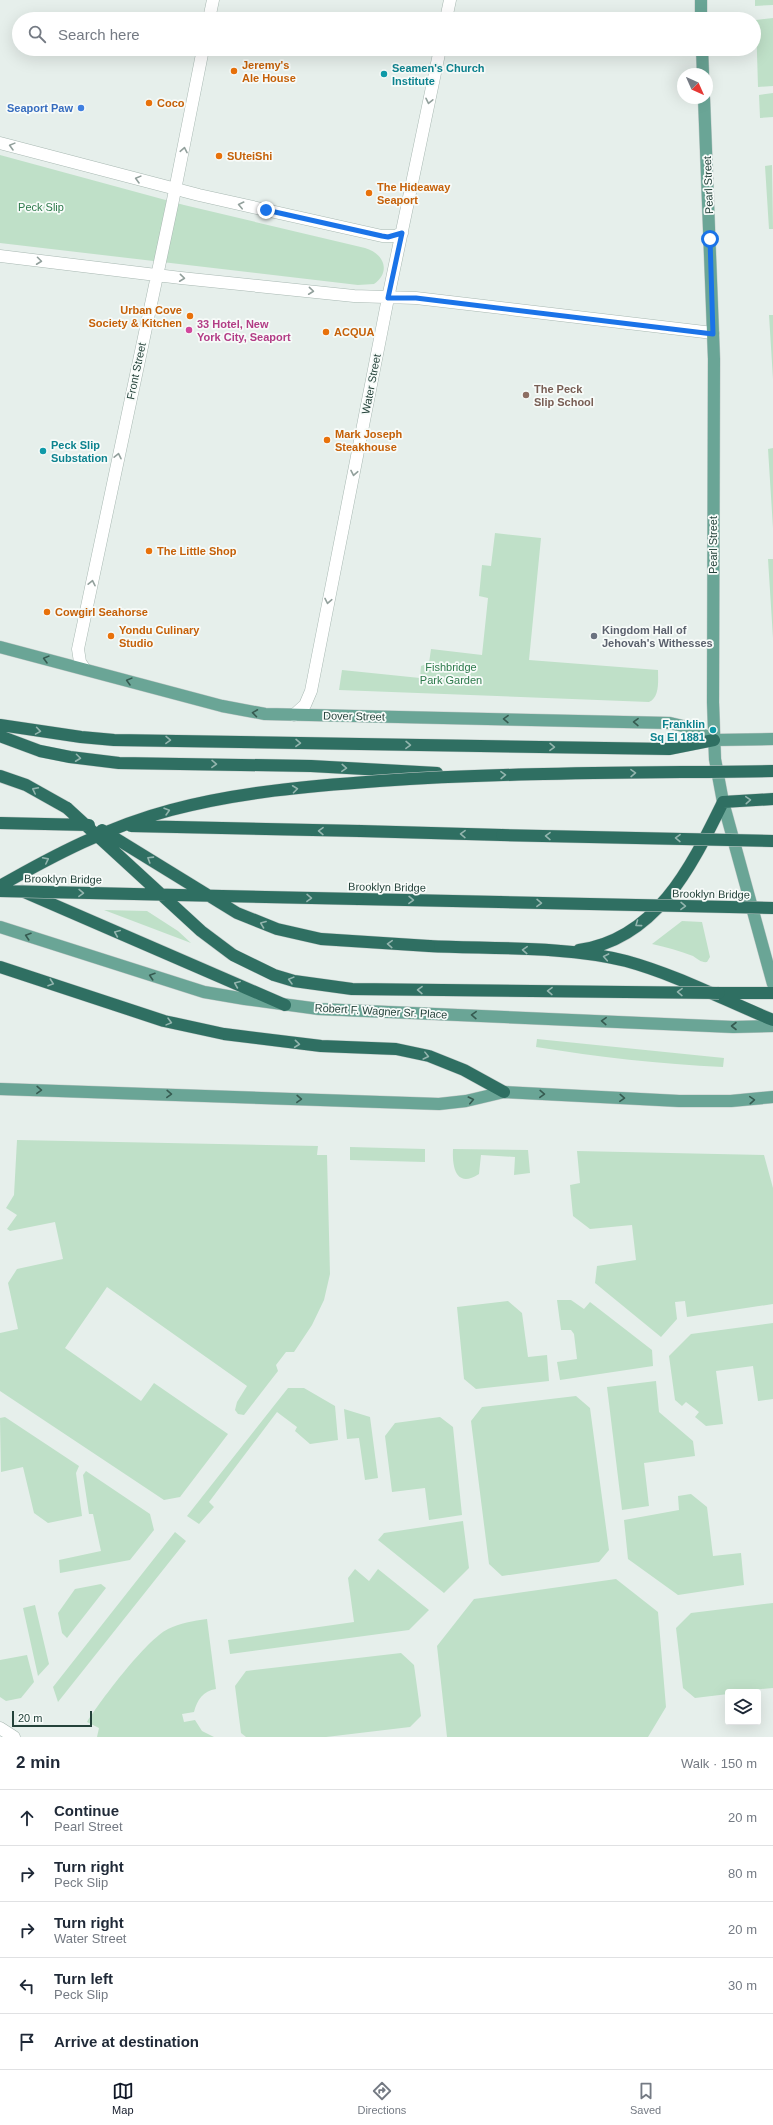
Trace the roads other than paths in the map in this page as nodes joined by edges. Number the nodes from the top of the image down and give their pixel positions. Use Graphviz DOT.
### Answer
graph roads {
  1 [pos="213,0"];
  2 [pos="450,0"];
  3 [pos="700,0"];
  4 [pos="210,12"];
  5 [pos="447,12"];
  6 [pos="701,12"];
  7 [pos="202,56"];
  8 [pos="439,56"];
  9 [pos="702,56"];
  10 [pos="703,68"];
  11 [pos="704,104"];
  12 [pos="0,143"];
  13 [pos="176,188"];
  14 [pos="402,233"];
  15 [pos="0,256"];
  16 [pos="156,276"];
  17 [pos="388,298"];
  18 [pos="713,334"];
  19 [pos="0,647"];
  20 [pos="84,668"];
  21 [pos="294,715"];
  22 [pos="0,725"];
  23 [pos="0,736"];
  24 [pos="773,739"];
  25 [pos="714,740"];
  26 [pos="773,771"];
  27 [pos="464,775"];
  28 [pos="0,776"];
  29 [pos="773,798"];
  30 [pos="723,802"];
  31 [pos="67,808"];
  32 [pos="0,824"];
  33 [pos="773,841"];
  34 [pos="0,880"];
  35 [pos="0,886"];
  36 [pos="0,891"];
  37 [pos="773,908"];
  38 [pos="0,927"];
  39 [pos="564,952"];
  40 [pos="0,967"];
  41 [pos="773,984"];
  42 [pos="773,993"];
  43 [pos="285,1005"];
  44 [pos="773,1020"];
  45 [pos="773,1026"];
  46 [pos="0,1089"];
  47 [pos="504,1092"];
  48 [pos="773,1098"];
  49 [pos="0,1728"];
  50 [pos="14,1737"];
  1 -- 4 [label="street"];
  2 -- 5 [label="street"];
  3 -- 6 [label="main road"];
  13 -- 7 [label="street, Front Street, one-way"];
  8 -- 14 [label="street, Water Street, one-way"];
  9 -- 10 [label="main road"];
  11 -- 18 [label="main road, Pearl Street"];
  13 -- 12 [label="street, one-way"];
  14 -- 13 [label="street, one-way"];
  13 -- 16 [label="street, Front Street"];
  14 -- 17 [label="street, Water Street"];
  15 -- 16 [label="street, one-way"];
  16 -- 17 [label="street, one-way"];
  20 -- 16 [label="street, Front Street, one-way"];
  17 -- 18 [label="street"];
  17 -- 21 [label="street, Water Street, one-way"];
  18 -- 25 [label="main road, Pearl Street"];
  20 -- 19 [label="main road, Dover Street, one-way"];
  21 -- 20 [label="main road, Dover Street, one-way"];
  25 -- 21 [label="main road, Dover Street, one-way"];
  22 -- 25 [label="highway, one-way"];
  23 -- 27 [label="highway, one-way, bridge"];
  24 -- 25 [label="main road"];
  25 -- 30 [label="main road, Pearl Street"];
  27 -- 26 [label="highway, one-way, bridge"];
  35 -- 27 [label="highway, one-way, bridge"];
  31 -- 28 [label="highway, one-way"];
  30 -- 29 [label="highway, one-way"];
  30 -- 39 [label="highway, one-way"];
  30 -- 41 [label="main road, Pearl Street"];
  39 -- 31 [label="highway, one-way, bridge"];
  42 -- 31 [label="highway, one-way, bridge"];
  33 -- 32 [label="highway, one-way, bridge"];
  43 -- 34 [label="highway, one-way"];
  36 -- 37 [label="highway, Brooklyn Bridge, one-way, bridge"];
  43 -- 38 [label="main road, Robert F. Wagner Sr. Place, one-way"];
  44 -- 39 [label="highway, one-way"];
  40 -- 47 [label="highway, one-way"];
  45 -- 43 [label="main road, Robert F. Wagner Sr. Place, one-way"];
  46 -- 47 [label="main road, one-way"];
  47 -- 48 [label="main road, one-way"];
  49 -- 50 [label="street"];
}
